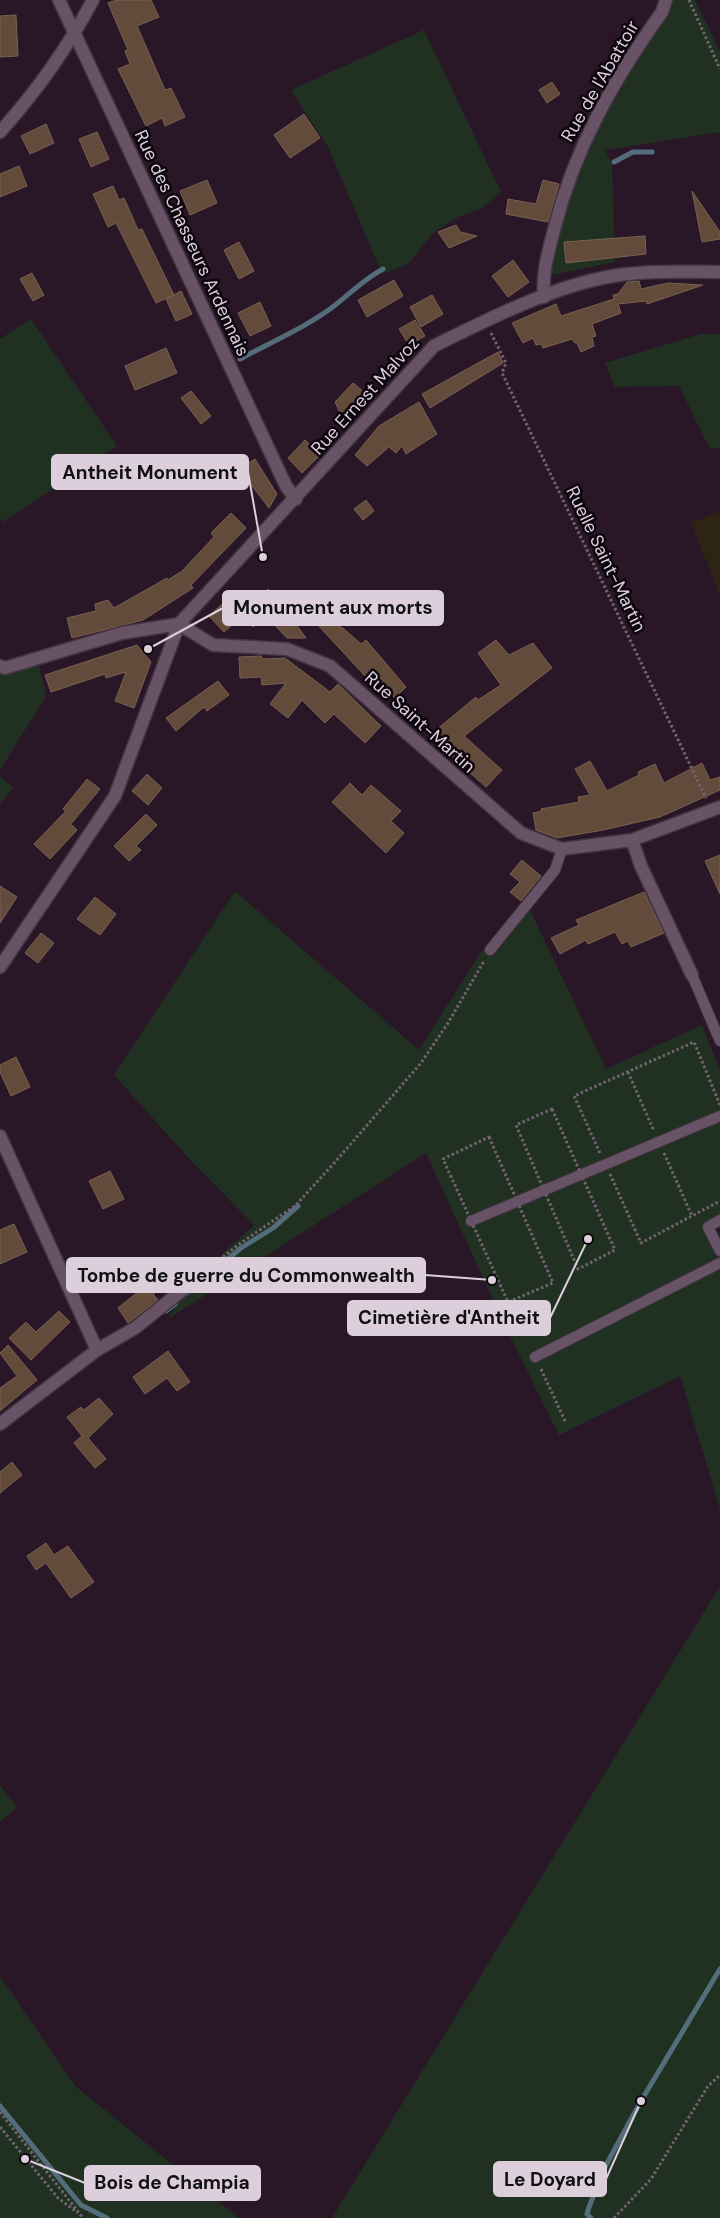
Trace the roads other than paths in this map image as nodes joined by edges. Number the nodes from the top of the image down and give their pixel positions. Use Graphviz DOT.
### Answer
graph roads {
  1 [pos="59,0"];
  2 [pos="93,0"];
  3 [pos="666,0"];
  4 [pos="76,32"];
  5 [pos="0,132"];
  6 [pos="720,272"];
  7 [pos="544,297"];
  8 [pos="296,499"];
  9 [pos="179,624"];
  10 [pos="0,666"];
  11 [pos="716,808"];
  12 [pos="632,840"];
  13 [pos="562,849"];
  14 [pos="490,950"];
  15 [pos="0,967"];
  16 [pos="692,975"];
  17 [pos="720,1041"];
  18 [pos="720,1116"];
  19 [pos="0,1136"];
  20 [pos="720,1220"];
  21 [pos="471,1221"];
  22 [pos="720,1252"];
  23 [pos="720,1263"];
  24 [pos="185,1288"];
  25 [pos="97,1350"];
  26 [pos="535,1357"];
  27 [pos="0,1424"];
  1 -- 4 [label="street, Rue des Chasseurs Ardennais"];
  2 -- 4 [label="street"];
  3 -- 7 [label="street, Rue de l'Abattoir"];
  4 -- 5 [label="street"];
  4 -- 8 [label="street, Rue des Chasseurs Ardennais"];
  6 -- 7 [label="street, Rue Ernest Malvoz"];
  7 -- 8 [label="street, Rue Ernest Malvoz"];
  8 -- 9 [label="street, Rue Ernest Malvoz"];
  9 -- 10 [label="street"];
  9 -- 13 [label="street, Rue Saint-Martin"];
  9 -- 15 [label="street"];
  11 -- 12 [label="street, Rue Saint-Martin"];
  12 -- 13 [label="street, Rue Saint-Martin"];
  12 -- 16 [label="street"];
  13 -- 14 [label="lane"];
  16 -- 17 [label="lane"];
  18 -- 21 [label="lane"];
  19 -- 25 [label="street"];
  20 -- 22 [label="lane"];
  23 -- 26 [label="lane"];
  24 -- 25 [label="street"];
  25 -- 27 [label="street"];
}
